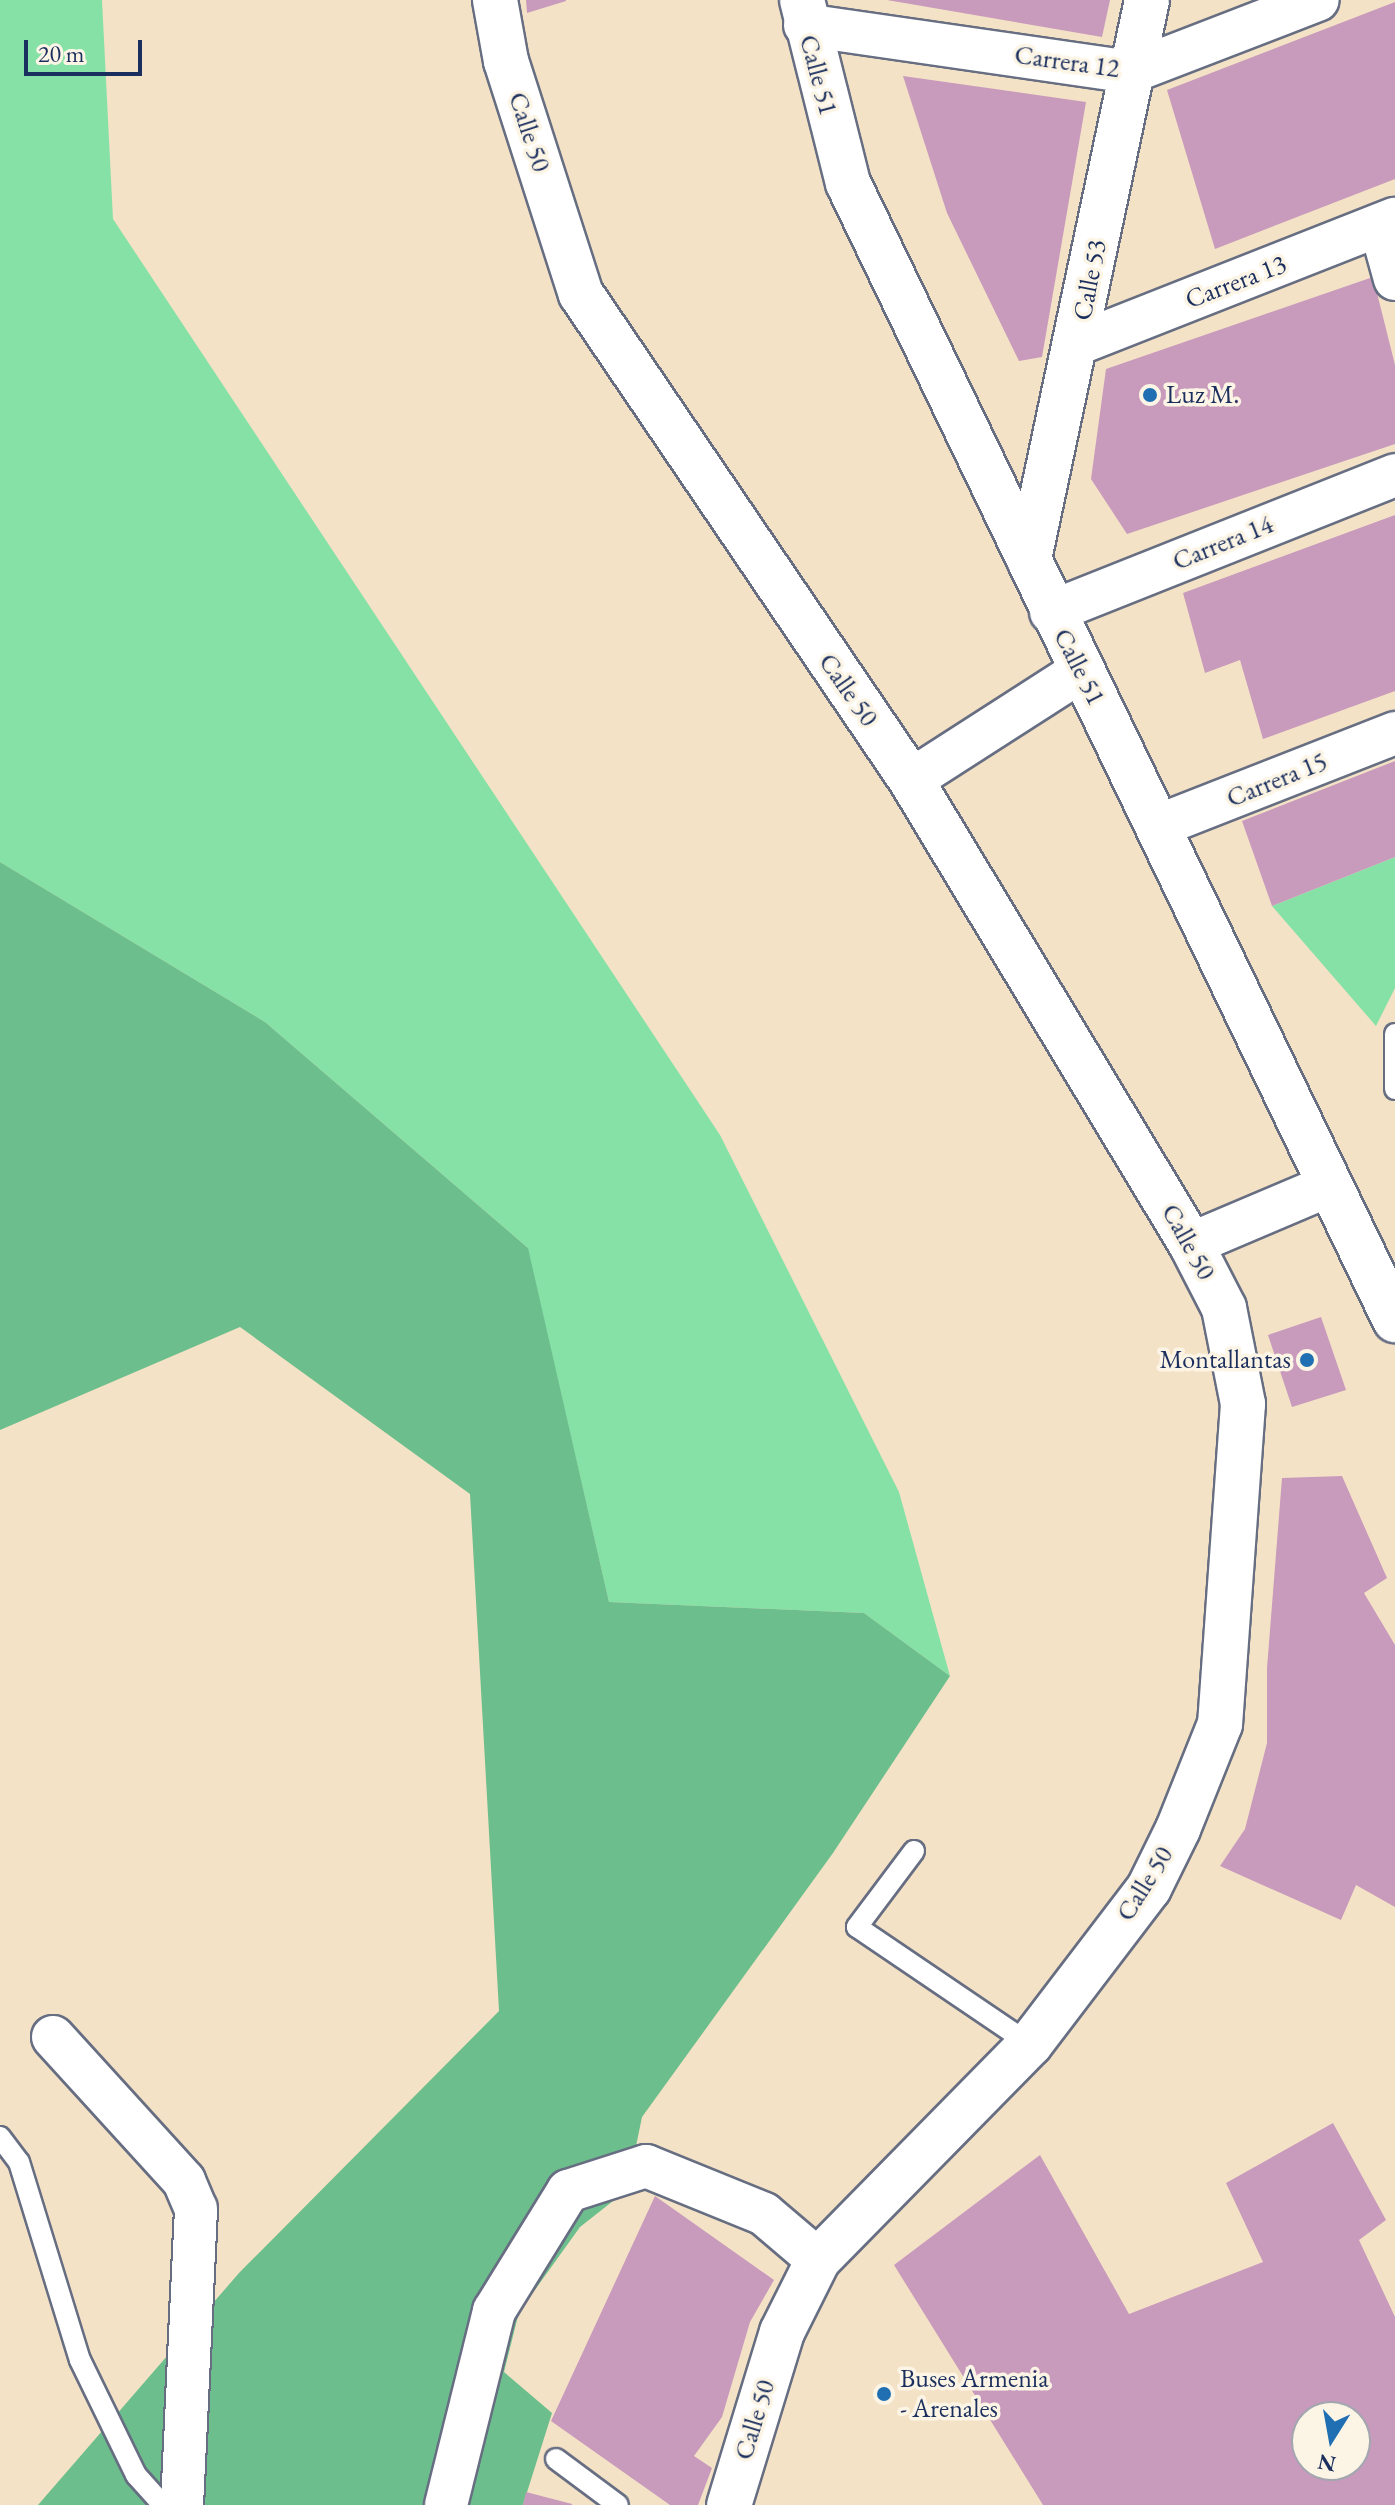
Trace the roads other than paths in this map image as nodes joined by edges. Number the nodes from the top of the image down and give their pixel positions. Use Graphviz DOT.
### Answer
graph roads {
  1 [pos="495,0"];
  2 [pos="1147,0"];
  3 [pos="1318,0"];
  4 [pos="803,13"];
  5 [pos="1131,72"];
  6 [pos="1387,222"];
  7 [pos="1395,279"];
  8 [pos="1077,344"];
  9 [pos="1395,475"];
  10 [pos="1029,559"];
  11 [pos="1051,612"];
  12 [pos="1081,671"];
  13 [pos="1395,733"];
  14 [pos="911,780"];
  15 [pos="1158,826"];
  16 [pos="1395,1034"];
  17 [pos="1395,1089"];
  18 [pos="1330,1185"];
  19 [pos="1191,1244"];
  20 [pos="1395,1320"];
  21 [pos="914,1851"];
  22 [pos="53,2037"];
  23 [pos="1030,2044"];
  24 [pos="0,2137"];
  25 [pos="818,2260"];
  26 [pos="556,2459"];
  27 [pos="163,2505"];
  28 [pos="182,2505"];
  29 [pos="446,2505"];
  30 [pos="618,2505"];
  31 [pos="729,2505"];
  1 -- 14 [label="main road, Calle 50"];
  2 -- 5 [label="main road, Calle 53"];
  3 -- 5 [label="street, Carrera 12"];
  4 -- 5 [label="street, Carrera 12"];
  4 -- 10 [label="main road, Calle 51"];
  5 -- 8 [label="main road, Calle 53"];
  6 -- 7 [label="street"];
  6 -- 8 [label="street, Carrera 13"];
  8 -- 10 [label="main road, Calle 53"];
  9 -- 11 [label="street, Carrera 14"];
  10 -- 11 [label="main road, Calle 51"];
  11 -- 12 [label="main road, Calle 51"];
  12 -- 14 [label="street"];
  12 -- 15 [label="main road, Calle 51"];
  13 -- 15 [label="street, Carrera 15"];
  14 -- 19 [label="main road, Calle 50"];
  15 -- 18 [label="main road, Calle 51"];
  16 -- 17 [label="lane"];
  18 -- 19 [label="street"];
  18 -- 20 [label="main road, Calle 51"];
  19 -- 23 [label="main road, Calle 50"];
  21 -- 23 [label="lane"];
  22 -- 28 [label="street"];
  23 -- 25 [label="main road, Calle 50"];
  24 -- 27 [label="lane"];
  25 -- 29 [label="street"];
  25 -- 31 [label="main road, Calle 50"];
  26 -- 30 [label="lane"];
}
